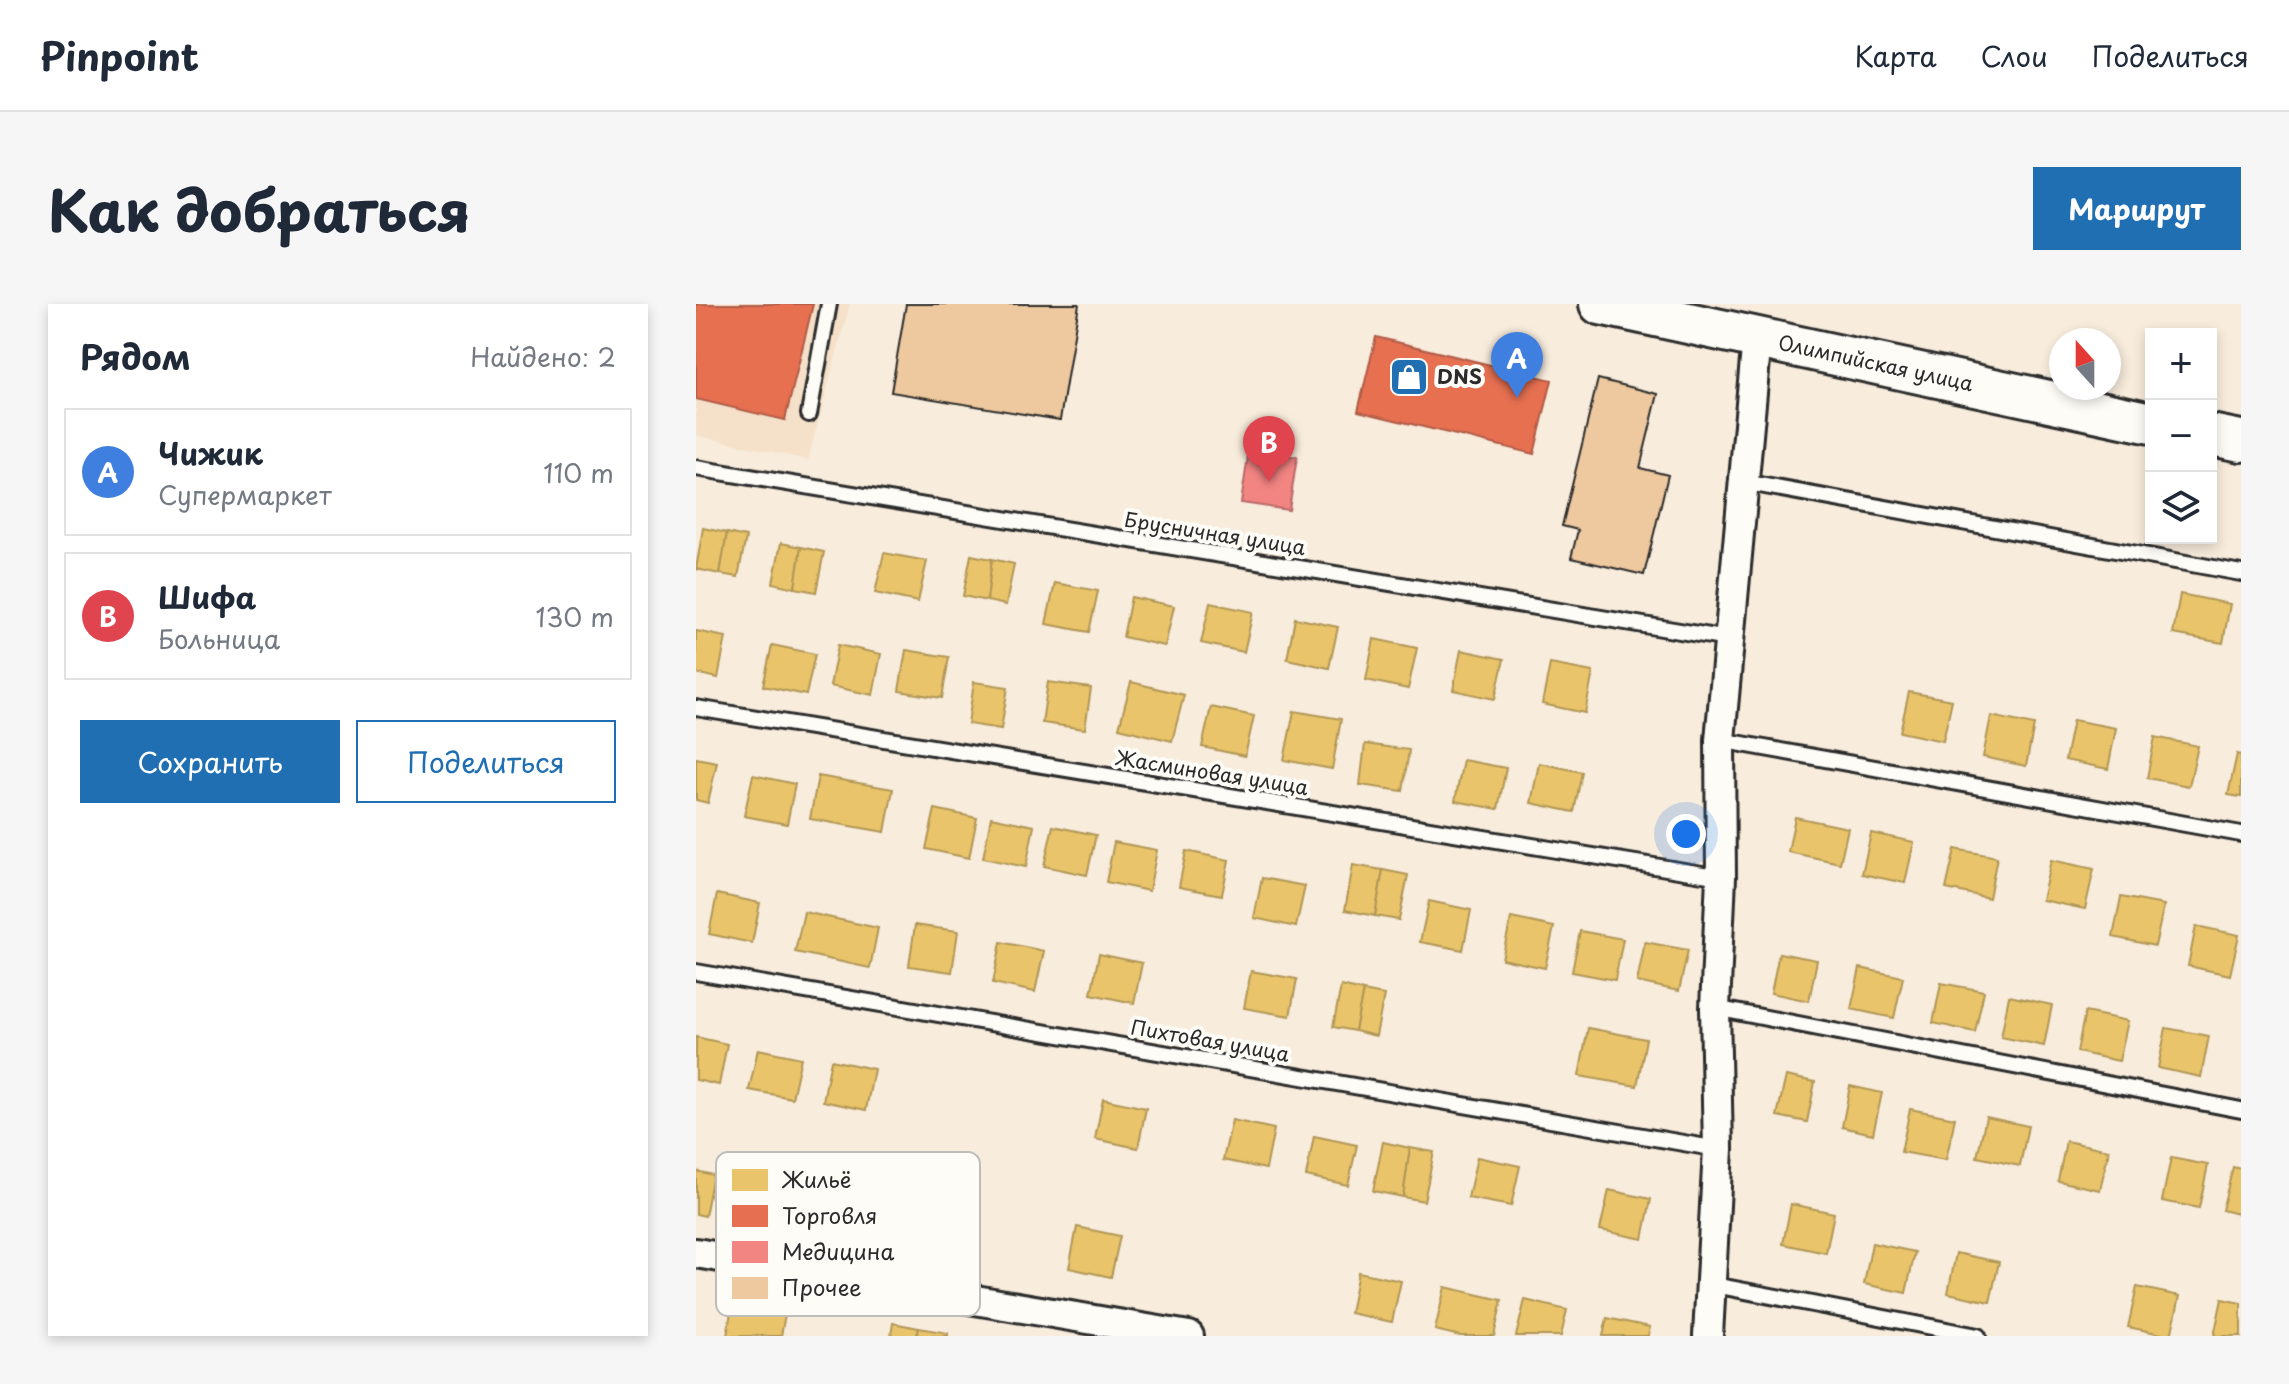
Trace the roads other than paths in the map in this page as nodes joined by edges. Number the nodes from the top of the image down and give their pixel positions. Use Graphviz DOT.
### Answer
graph roads {
  1 [pos="829,304"];
  2 [pos="1600,304"];
  3 [pos="1757,338"];
  4 [pos="809,414"];
  5 [pos="2145,422"];
  6 [pos="2217,436"];
  7 [pos="2241,441"];
  8 [pos="696,468"];
  9 [pos="1743,482"];
  10 [pos="2241,573"];
  11 [pos="1728,639"];
  12 [pos="696,708"];
  13 [pos="1720,740"];
  14 [pos="2241,834"];
  15 [pos="1721,877"];
  16 [pos="696,972"];
  17 [pos="1715,1008"];
  18 [pos="2241,1110"];
  19 [pos="1718,1149"];
  20 [pos="696,1253"];
  21 [pos="716,1256"];
  22 [pos="1709,1284"];
  23 [pos="980,1301"];
  24 [pos="1189,1336"];
  25 [pos="1708,1336"];
  26 [pos="1978,1336"];
  1 -- 4 [label="lane"];
  2 -- 3 [label="street, Олимпийская улица"];
  3 -- 5 [label="street, Олимпийская улица"];
  3 -- 9 [label="street"];
  6 -- 7 [label="street"];
  8 -- 11 [label="lane, Брусничная улица"];
  9 -- 10 [label="lane"];
  9 -- 11 [label="street"];
  11 -- 13 [label="street"];
  12 -- 15 [label="lane, Жасминовая улица"];
  13 -- 14 [label="lane"];
  13 -- 15 [label="street"];
  15 -- 17 [label="street"];
  16 -- 19 [label="lane, Пихтовая улица"];
  17 -- 18 [label="lane"];
  17 -- 19 [label="street"];
  19 -- 22 [label="street"];
  20 -- 21 [label="street"];
  22 -- 25 [label="street"];
  22 -- 26 [label="lane"];
  23 -- 24 [label="street"];
}
